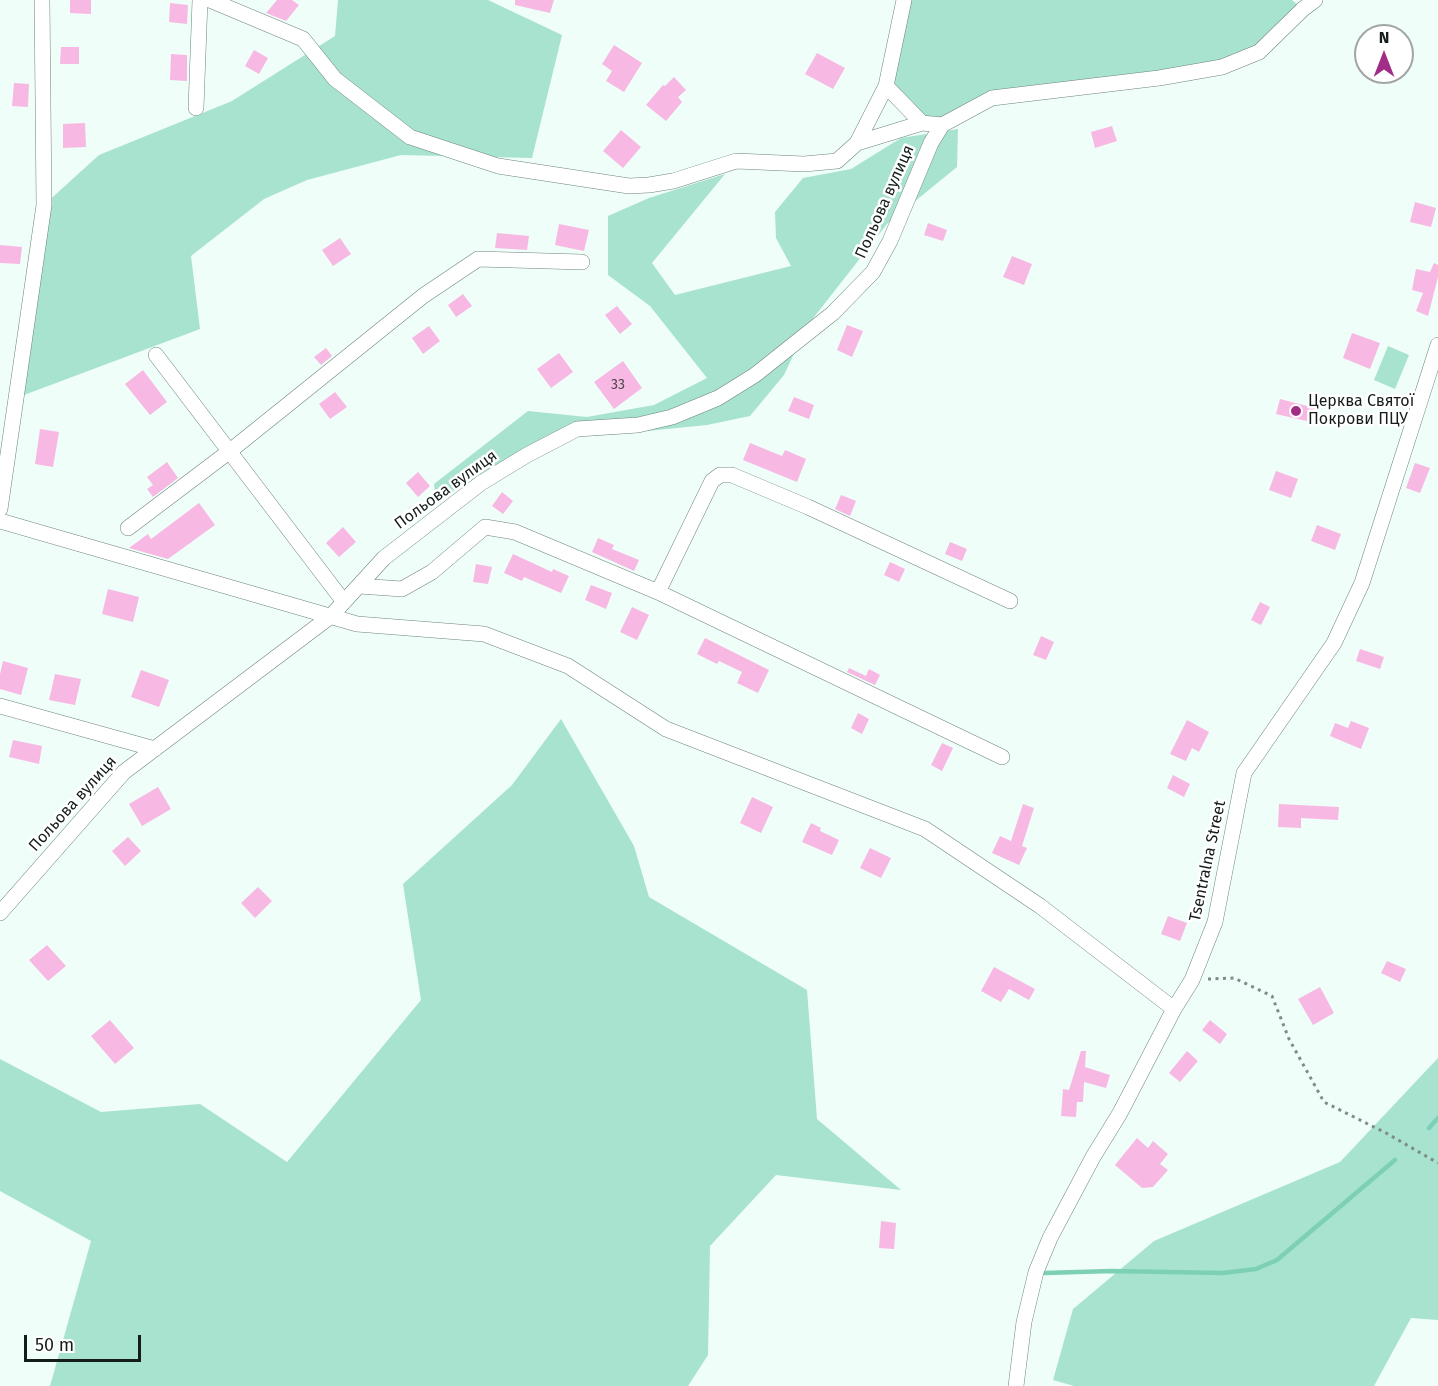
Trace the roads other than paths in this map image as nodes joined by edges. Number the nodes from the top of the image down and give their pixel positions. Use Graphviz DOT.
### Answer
graph roads {
  1 [pos="42,0"];
  2 [pos="200,0"];
  3 [pos="210,0"];
  4 [pos="904,0"];
  5 [pos="1315,0"];
  6 [pos="886,86"];
  7 [pos="196,108"];
  8 [pos="922,123"];
  9 [pos="942,125"];
  10 [pos="857,143"];
  11 [pos="582,262"];
  12 [pos="1438,345"];
  13 [pos="156,355"];
  14 [pos="230,451"];
  15 [pos="0,509"];
  16 [pos="0,521"];
  17 [pos="128,528"];
  18 [pos="359,586"];
  19 [pos="658,592"];
  20 [pos="1010,601"];
  21 [pos="344,602"];
  22 [pos="332,616"];
  23 [pos="0,706"];
  24 [pos="155,749"];
  25 [pos="1002,758"];
  26 [pos="0,913"];
  27 [pos="1174,1009"];
  28 [pos="1016,1386"];
  1 -- 15 [label="street"];
  2 -- 7 [label="street"];
  3 -- 10 [label="street"];
  4 -- 6 [label="street"];
  5 -- 9 [label="street"];
  6 -- 8 [label="street"];
  6 -- 10 [label="street"];
  8 -- 9 [label="street"];
  8 -- 10 [label="street"];
  9 -- 18 [label="street, Польова вулиця"];
  11 -- 14 [label="street"];
  12 -- 27 [label="street, Tsentralna Street"];
  13 -- 14 [label="street"];
  14 -- 17 [label="street"];
  14 -- 21 [label="street"];
  16 -- 22 [label="street"];
  18 -- 19 [label="street"];
  18 -- 21 [label="street, Польова вулиця"];
  19 -- 20 [label="street"];
  19 -- 25 [label="street"];
  21 -- 22 [label="street, Польова вулиця"];
  22 -- 24 [label="street, Польова вулиця"];
  22 -- 27 [label="street"];
  23 -- 24 [label="street"];
  24 -- 26 [label="street, Польова вулиця"];
  27 -- 28 [label="street, Tsentralna Street"];
}
